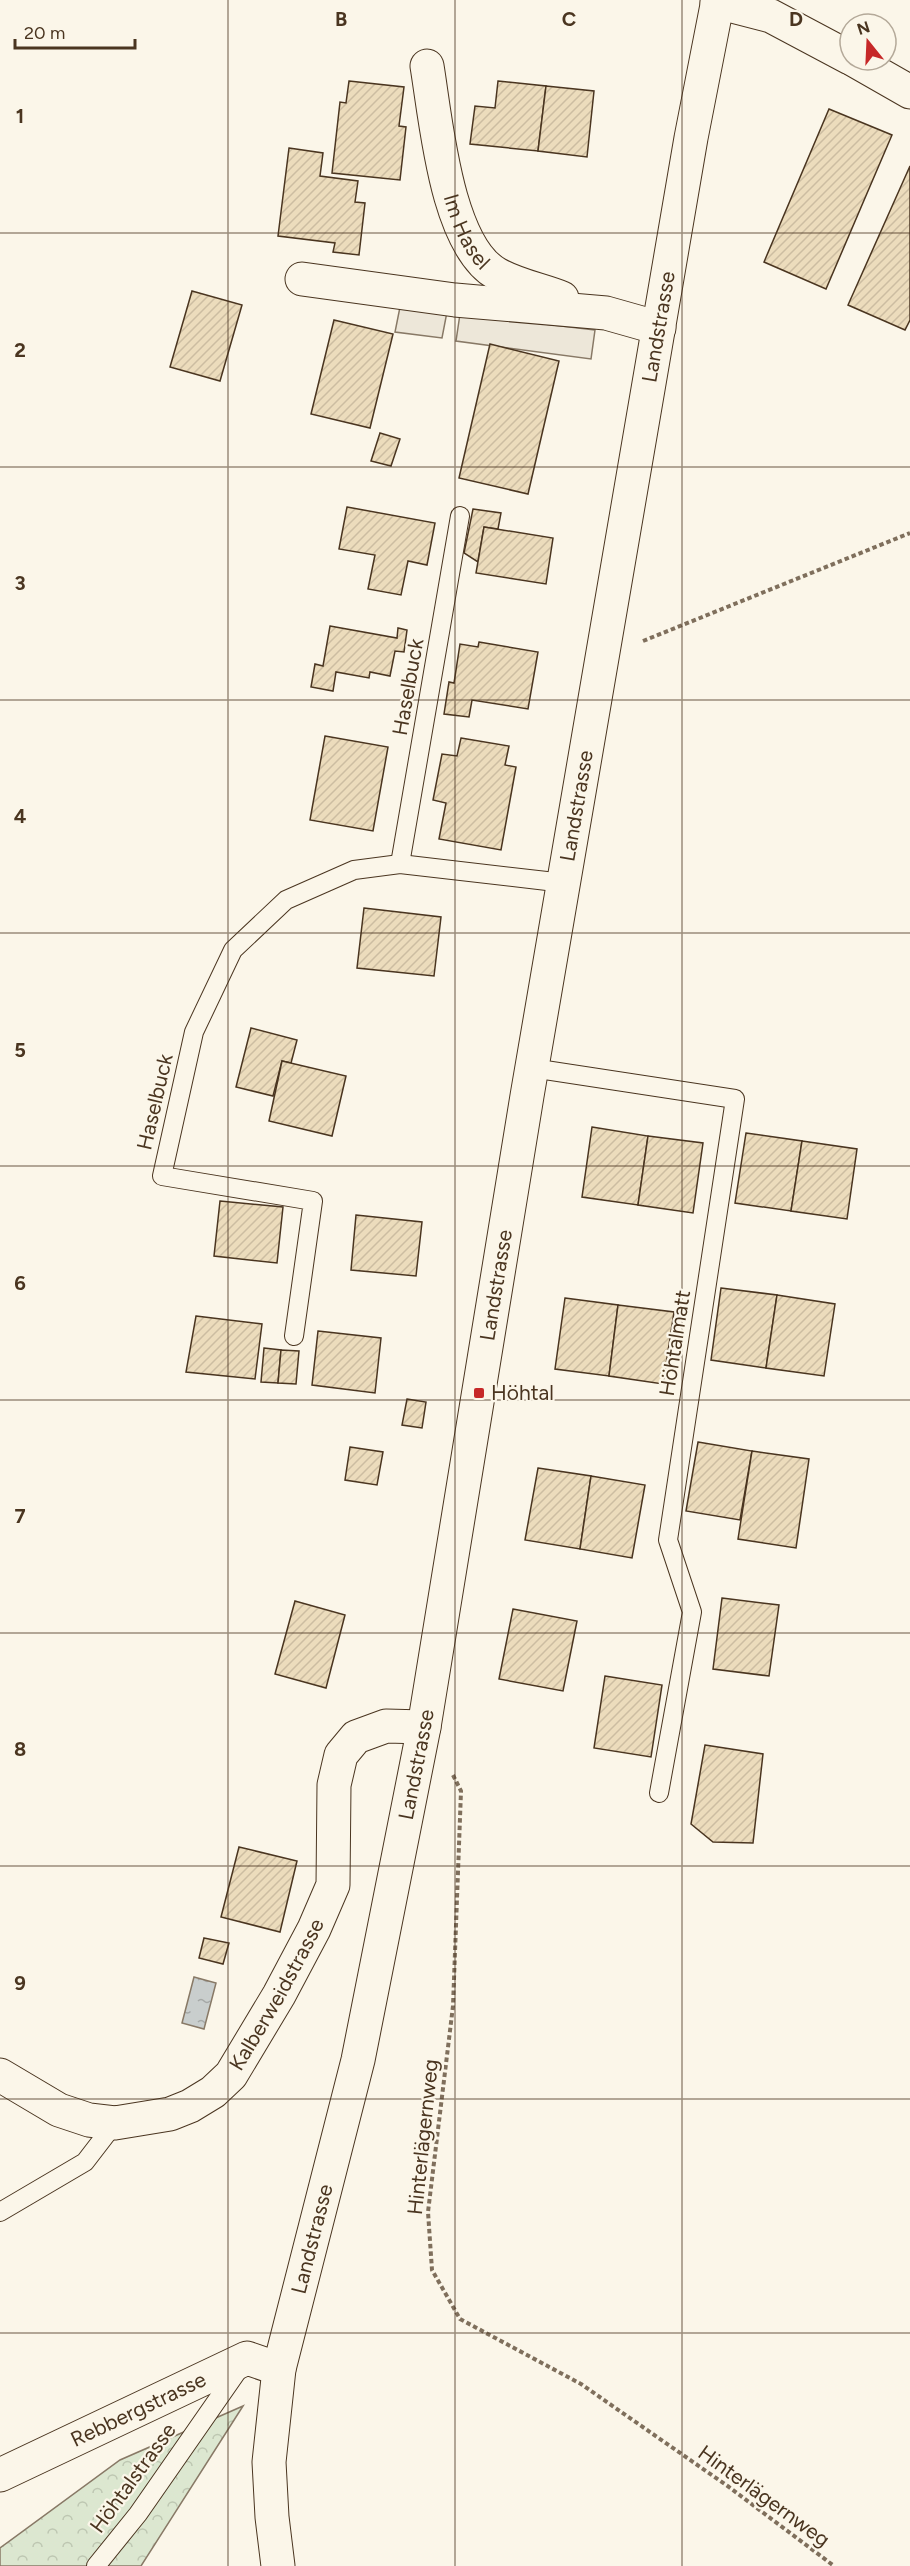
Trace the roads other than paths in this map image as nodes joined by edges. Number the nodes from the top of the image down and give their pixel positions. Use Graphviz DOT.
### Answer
graph roads {
  1 [pos="717,1"];
  2 [pos="838,52"];
  3 [pos="427,66"];
  4 [pos="875,72"];
  5 [pos="910,92"];
  6 [pos="302,279"];
  7 [pos="606,313"];
  8 [pos="659,328"];
  9 [pos="460,516"];
  10 [pos="400,864"];
  11 [pos="564,883"];
  12 [pos="532,1068"];
  13 [pos="294,1336"];
  14 [pos="424,1727"];
  15 [pos="659,1793"];
  16 [pos="0,2075"];
  17 [pos="115,2123"];
  18 [pos="0,2212"];
  19 [pos="247,2358"];
  20 [pos="279,2369"];
  21 [pos="0,2475"];
  22 [pos="96,2566"];
  23 [pos="278,2566"];
  1 -- 2 [label="main road"];
  1 -- 8 [label="main road, Landstrasse"];
  3 -- 7 [label="main road, Im Hasel"];
  4 -- 5 [label="main road"];
  6 -- 7 [label="main road, Im Hasel"];
  7 -- 8 [label="main road, Im Hasel"];
  8 -- 11 [label="main road, Landstrasse"];
  9 -- 10 [label="lane, Haselbuck"];
  10 -- 11 [label="lane, Haselbuck"];
  10 -- 13 [label="lane, Haselbuck"];
  11 -- 12 [label="main road, Landstrasse"];
  12 -- 14 [label="main road, Landstrasse"];
  12 -- 15 [label="lane, Höhtalmatt"];
  14 -- 17 [label="main road, Kalberweidstrasse"];
  14 -- 20 [label="main road, Landstrasse"];
  16 -- 17 [label="main road, Kalberweidstrasse"];
  17 -- 18 [label="lane"];
  19 -- 20 [label="main road"];
  19 -- 21 [label="main road, Rebbergstrasse"];
  19 -- 22 [label="lane, Höhtalstrasse"];
  20 -- 23 [label="main road, Landstrasse"];
}
